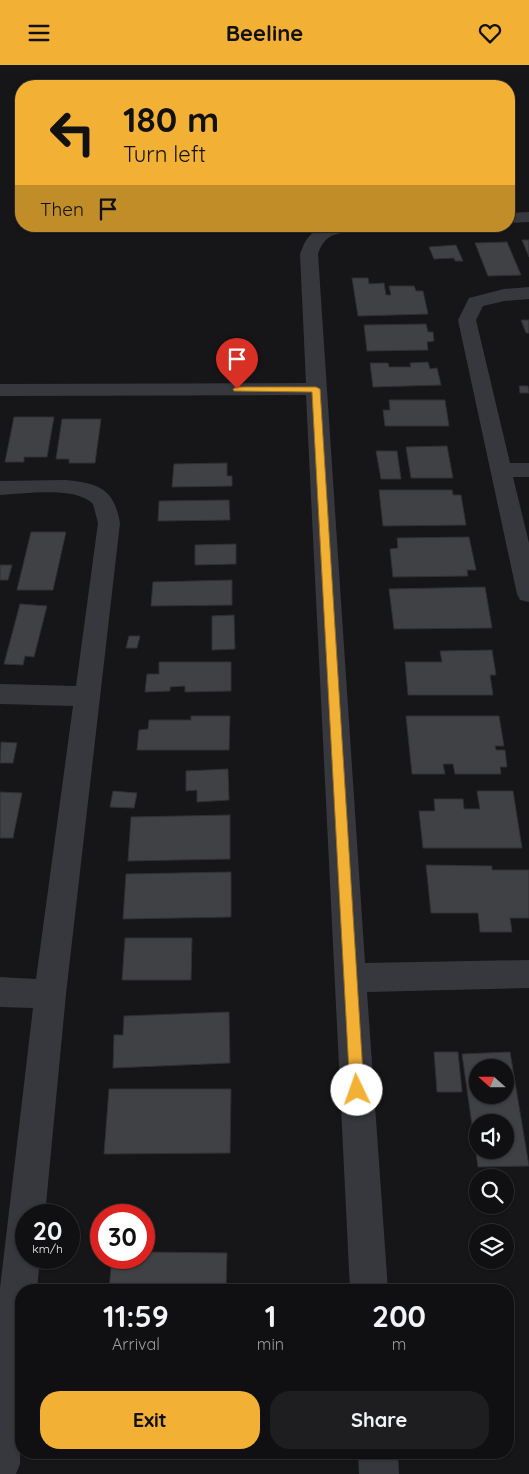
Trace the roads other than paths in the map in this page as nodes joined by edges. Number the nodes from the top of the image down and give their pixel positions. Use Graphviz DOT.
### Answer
graph roads {
  1 [pos="529,217"];
  2 [pos="515,218"];
  3 [pos="328,232"];
  4 [pos="529,293"];
  5 [pos="316,389"];
  6 [pos="0,390"];
  7 [pos="502,470"];
  8 [pos="529,470"];
  9 [pos="0,488"];
  10 [pos="529,594"];
  11 [pos="0,694"];
  12 [pos="88,696"];
  13 [pos="529,974"];
  14 [pos="351,978"];
  15 [pos="0,992"];
  16 [pos="50,994"];
  17 [pos="27,1204"];
  18 [pos="21,1269"];
  19 [pos="19,1284"];
  20 [pos="369,1284"];
  21 [pos="15,1322"];
  22 [pos="378,1459"];
  23 [pos="0,1464"];
  24 [pos="379,1474"];
  1 -- 2 [label="street"];
  3 -- 5 [label="street"];
  4 -- 7 [label="street"];
  5 -- 6 [label="street"];
  5 -- 14 [label="street"];
  7 -- 8 [label="street"];
  7 -- 10 [label="street"];
  9 -- 12 [label="street"];
  11 -- 12 [label="street"];
  12 -- 16 [label="street"];
  13 -- 14 [label="street"];
  14 -- 20 [label="street"];
  15 -- 16 [label="street"];
  16 -- 17 [label="street"];
  18 -- 19 [label="street"];
  21 -- 23 [label="street"];
  22 -- 24 [label="street"];
}
